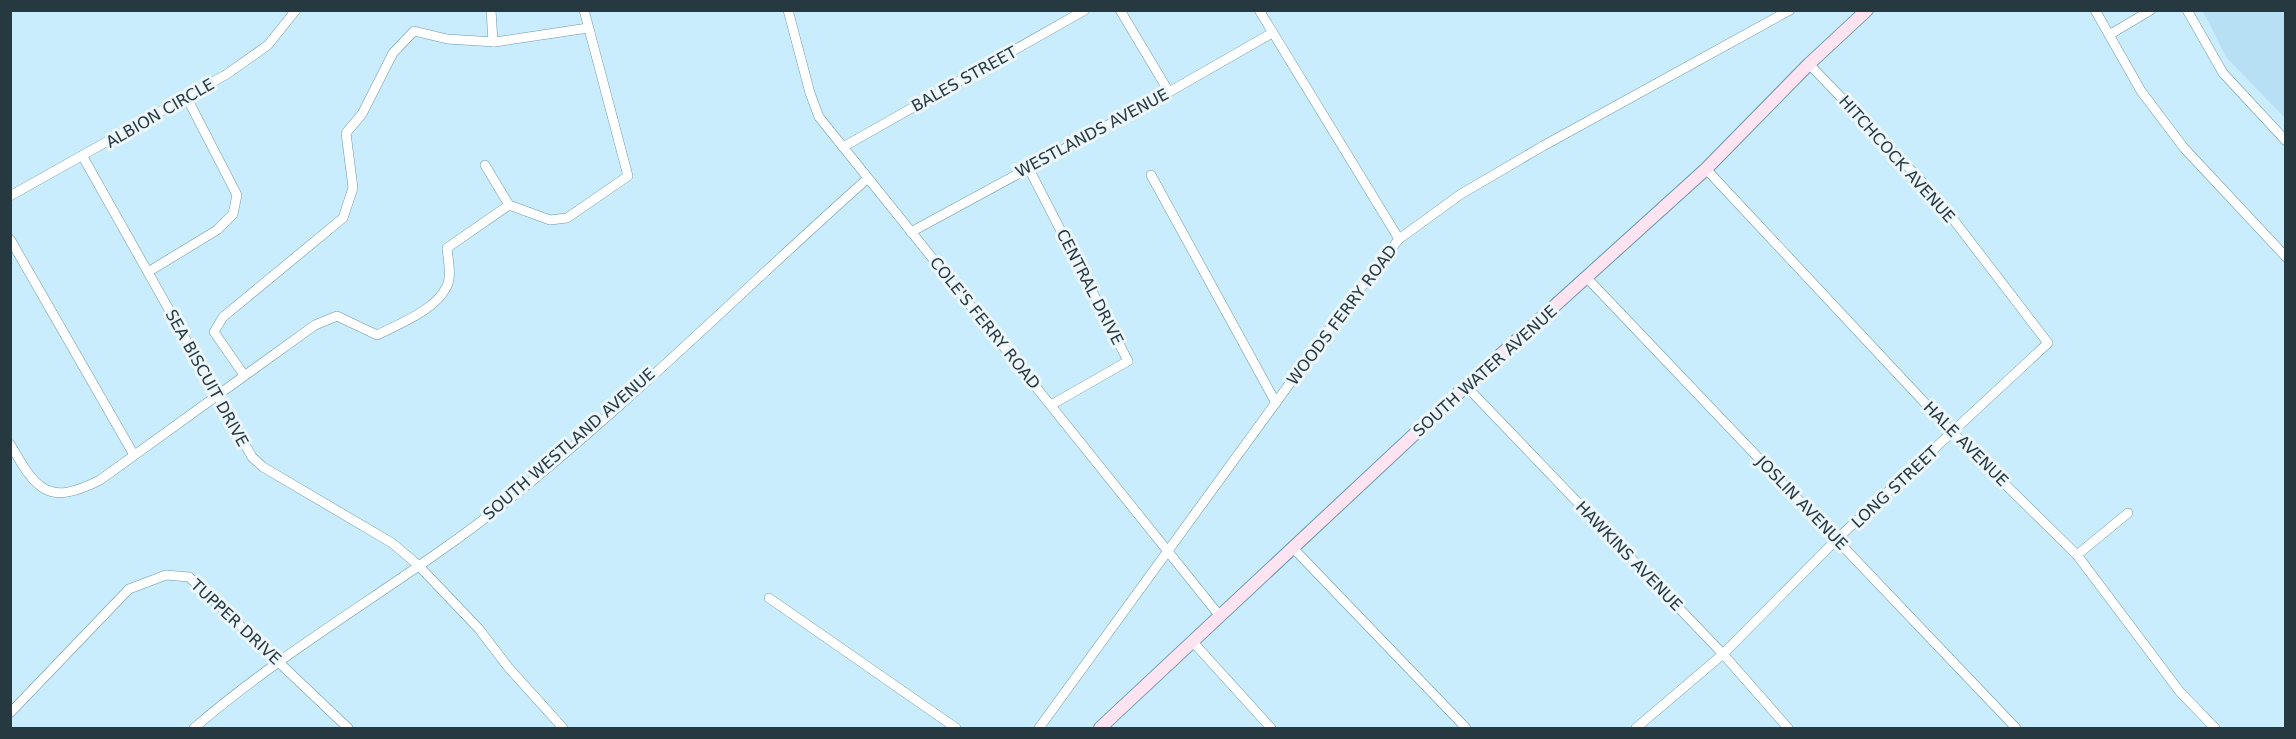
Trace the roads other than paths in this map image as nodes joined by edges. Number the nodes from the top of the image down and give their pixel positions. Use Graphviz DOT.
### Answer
graph roads {
  1 [pos="296,10"];
  2 [pos="491,10"];
  3 [pos="584,10"];
  4 [pos="788,10"];
  5 [pos="1085,10"];
  6 [pos="1120,10"];
  7 [pos="1259,10"];
  8 [pos="1790,10"];
  9 [pos="1867,10"];
  10 [pos="2095,10"];
  11 [pos="2151,10"];
  12 [pos="2187,10"];
  13 [pos="588,28"];
  14 [pos="1272,33"];
  15 [pos="2109,35"];
  16 [pos="494,42"];
  17 [pos="1809,64"];
  18 [pos="1169,92"];
  19 [pos="187,98"];
  20 [pos="2286,141"];
  21 [pos="843,147"];
  22 [pos="83,157"];
  23 [pos="484,165"];
  24 [pos="1028,167"];
  25 [pos="1706,169"];
  26 [pos="1151,175"];
  27 [pos="867,180"];
  28 [pos="10,196"];
  29 [pos="509,206"];
  30 [pos="911,232"];
  31 [pos="10,239"];
  32 [pos="1399,239"];
  33 [pos="2286,257"];
  34 [pos="148,272"];
  35 [pos="1587,278"];
  36 [pos="2048,343"];
  37 [pos="244,375"];
  38 [pos="1466,386"];
  39 [pos="217,394"];
  40 [pos="1276,403"];
  41 [pos="1050,405"];
  42 [pos="1953,433"];
  43 [pos="10,444"];
  44 [pos="134,455"];
  45 [pos="2128,513"];
  46 [pos="1837,539"];
  47 [pos="1293,548"];
  48 [pos="1168,549"];
  49 [pos="2077,555"];
  50 [pos="418,564"];
  51 [pos="769,598"];
  52 [pos="1219,615"];
  53 [pos="1192,641"];
  54 [pos="1723,654"];
  55 [pos="278,660"];
  56 [pos="10,713"];
  57 [pos="194,729"];
  58 [pos="348,729"];
  59 [pos="562,729"];
  60 [pos="956,729"];
  61 [pos="1039,729"];
  62 [pos="1100,729"];
  63 [pos="1271,729"];
  64 [pos="1466,729"];
  65 [pos="1636,729"];
  66 [pos="1788,729"];
  67 [pos="2016,729"];
  68 [pos="2215,729"];
  1 -- 19 [label="street, ALBION CIRCLE"];
  2 -- 16 [label="street"];
  3 -- 13 [label="street"];
  4 -- 21 [label="street, COLE'S FERRY ROAD"];
  5 -- 21 [label="street, BALES STREET"];
  6 -- 18 [label="street"];
  7 -- 14 [label="street"];
  8 -- 32 [label="street, WOODS FERRY ROAD"];
  9 -- 17 [label="main road, SOUTH WATER AVENUE"];
  10 -- 15 [label="street"];
  11 -- 15 [label="street"];
  12 -- 20 [label="street"];
  13 -- 16 [label="street"];
  13 -- 29 [label="street"];
  14 -- 18 [label="street, WESTLANDS AVENUE"];
  14 -- 32 [label="street"];
  15 -- 33 [label="street"];
  16 -- 37 [label="street"];
  17 -- 25 [label="main road, SOUTH WATER AVENUE"];
  17 -- 36 [label="street, HITCHCOCK AVENUE"];
  18 -- 24 [label="street, WESTLANDS AVENUE"];
  19 -- 22 [label="street, ALBION CIRCLE"];
  19 -- 34 [label="street"];
  21 -- 27 [label="street, COLE'S FERRY ROAD"];
  22 -- 28 [label="street, ALBION CIRCLE"];
  22 -- 34 [label="street, SEA BISCUIT DRIVE"];
  23 -- 29 [label="street"];
  24 -- 30 [label="street, WESTLANDS AVENUE"];
  24 -- 41 [label="street, CENTRAL DRIVE"];
  25 -- 35 [label="main road, SOUTH WATER AVENUE"];
  25 -- 42 [label="street, HALE AVENUE"];
  26 -- 40 [label="street"];
  27 -- 30 [label="street, COLE'S FERRY ROAD"];
  27 -- 50 [label="street, SOUTH WESTLAND AVENUE"];
  29 -- 37 [label="street"];
  30 -- 41 [label="street, COLE'S FERRY ROAD"];
  31 -- 44 [label="street"];
  32 -- 40 [label="street, WOODS FERRY ROAD"];
  34 -- 39 [label="street, SEA BISCUIT DRIVE"];
  35 -- 38 [label="main road, SOUTH WATER AVENUE"];
  35 -- 46 [label="street, JOSLIN AVENUE"];
  36 -- 42 [label="street, LONG STREET"];
  37 -- 39 [label="street"];
  38 -- 47 [label="main road, SOUTH WATER AVENUE"];
  38 -- 54 [label="street, HAWKINS AVENUE"];
  39 -- 44 [label="street"];
  39 -- 50 [label="street, SEA BISCUIT DRIVE"];
  40 -- 48 [label="street, WOODS FERRY ROAD"];
  41 -- 48 [label="street, COLE'S FERRY ROAD"];
  42 -- 46 [label="street, LONG STREET"];
  42 -- 49 [label="street, HALE AVENUE"];
  43 -- 44 [label="street"];
  45 -- 49 [label="street"];
  46 -- 54 [label="street, LONG STREET"];
  46 -- 67 [label="street, JOSLIN AVENUE"];
  47 -- 52 [label="main road, SOUTH WATER AVENUE"];
  47 -- 64 [label="street"];
  48 -- 52 [label="street, COLE'S FERRY ROAD"];
  48 -- 61 [label="street, WOODS FERRY ROAD"];
  49 -- 68 [label="street, HALE AVENUE"];
  50 -- 55 [label="street, SOUTH WESTLAND AVENUE"];
  50 -- 59 [label="street, SEA BISCUIT DRIVE"];
  51 -- 60 [label="street"];
  52 -- 53 [label="main road, SOUTH WATER AVENUE"];
  53 -- 62 [label="main road, SOUTH WATER AVENUE"];
  53 -- 63 [label="street"];
  54 -- 65 [label="street, LONG STREET"];
  54 -- 66 [label="street, HAWKINS AVENUE"];
  55 -- 56 [label="street, TUPPER DRIVE"];
  55 -- 57 [label="street, SOUTH WESTLAND AVENUE"];
  55 -- 58 [label="street, TUPPER DRIVE"];
}
